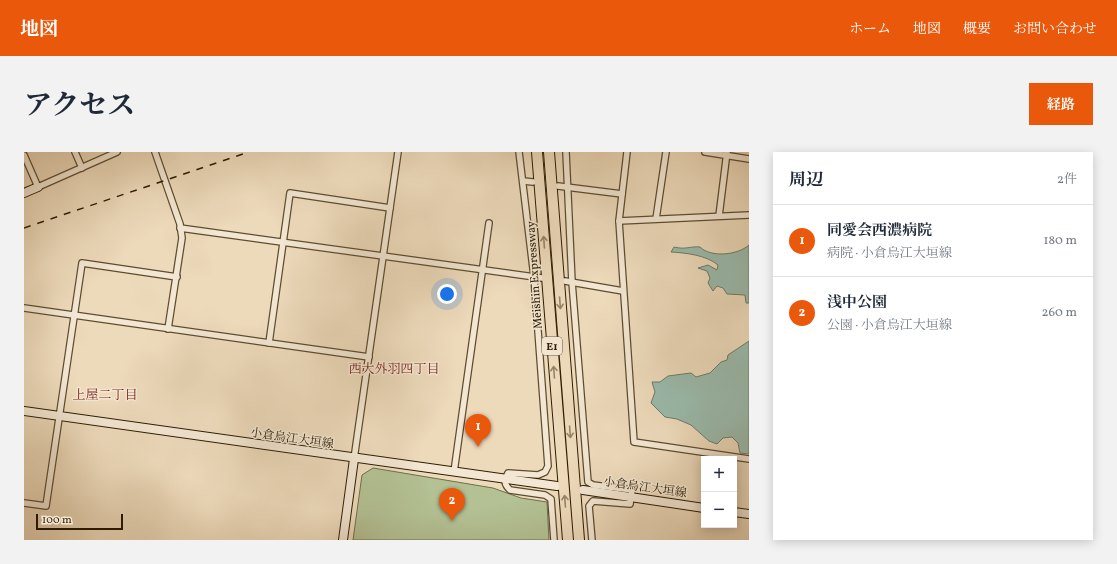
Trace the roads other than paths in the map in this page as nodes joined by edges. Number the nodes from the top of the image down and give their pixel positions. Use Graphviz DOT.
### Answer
graph roads {
  1 [pos="29,152"];
  2 [pos="75,152"];
  3 [pos="117,152"];
  4 [pos="155,152"];
  5 [pos="398,152"];
  6 [pos="519,152"];
  7 [pos="537,152"];
  8 [pos="549,152"];
  9 [pos="566,152"];
  10 [pos="627,152"];
  11 [pos="666,152"];
  12 [pos="705,152"];
  13 [pos="24,154"];
  14 [pos="727,154"];
  15 [pos="749,158"];
  16 [pos="82,168"];
  17 [pos="523,180"];
  18 [pos="533,182"];
  19 [pos="558,186"];
  20 [pos="38,187"];
  21 [pos="566,187"];
  22 [pos="24,193"];
  23 [pos="622,194"];
  24 [pos="390,208"];
  25 [pos="749,215"];
  26 [pos="719,216"];
  27 [pos="656,219"];
  28 [pos="619,221"];
  29 [pos="489,223"];
  30 [pos="180,228"];
  31 [pos="284,241"];
  32 [pos="384,256"];
  33 [pos="483,270"];
  34 [pos="177,277"];
  35 [pos="534,277"];
  36 [pos="542,278"];
  37 [pos="565,280"];
  38 [pos="572,282"];
  39 [pos="623,291"];
  40 [pos="24,308"];
  41 [pos="74,316"];
  42 [pos="168,329"];
  43 [pos="269,343"];
  44 [pos="369,357"];
  45 [pos="24,411"];
  46 [pos="60,416"];
  47 [pos="354,459"];
  48 [pos="749,459"];
  49 [pos="454,472"];
  50 [pos="504,480"];
  51 [pos="557,486"];
  52 [pos="584,490"];
  53 [pos="632,498"];
  54 [pos="24,503"];
  55 [pos="701,508"];
  56 [pos="737,512"];
  57 [pos="749,514"];
  58 [pos="343,540"];
  59 [pos="554,540"];
  60 [pos="568,540"];
  61 [pos="578,540"];
  62 [pos="592,540"];
  1 -- 13 [label="street"];
  2 -- 16 [label="street"];
  3 -- 16 [label="street"];
  4 -- 30 [label="street"];
  5 -- 24 [label="street"];
  6 -- 17 [label="street"];
  60 -- 7 [label="highway, Meishin Expressway / E1, one-way"];
  8 -- 61 [label="highway, Meishin Expressway / E1, one-way"];
  9 -- 21 [label="street"];
  10 -- 23 [label="street"];
  11 -- 27 [label="street"];
  12 -- 14 [label="street"];
  13 -- 20 [label="street"];
  14 -- 15 [label="street"];
  14 -- 26 [label="street"];
  16 -- 20 [label="street"];
  17 -- 18 [label="street"];
  17 -- 35 [label="street"];
  19 -- 21 [label="street"];
  20 -- 22 [label="main road"];
  21 -- 23 [label="street"];
  21 -- 38 [label="street"];
  23 -- 28 [label="street"];
  24 -- 31 [label="street"];
  24 -- 32 [label="street"];
  25 -- 26 [label="street"];
  26 -- 27 [label="street"];
  27 -- 28 [label="street"];
  28 -- 39 [label="street"];
  29 -- 33 [label="street"];
  30 -- 31 [label="street"];
  30 -- 34 [label="street"];
  31 -- 32 [label="street"];
  31 -- 43 [label="street"];
  32 -- 33 [label="street"];
  32 -- 44 [label="street"];
  33 -- 35 [label="street"];
  33 -- 49 [label="street"];
  34 -- 41 [label="street"];
  34 -- 42 [label="street"];
  35 -- 36 [label="street"];
  35 -- 50 [label="street"];
  37 -- 38 [label="street"];
  38 -- 39 [label="street"];
  38 -- 53 [label="street"];
  39 -- 48 [label="street"];
  40 -- 41 [label="street"];
  41 -- 42 [label="street"];
  41 -- 46 [label="street"];
  42 -- 43 [label="street"];
  43 -- 44 [label="street"];
  44 -- 47 [label="street"];
  45 -- 46 [label="main road, 小倉烏江大垣線"];
  46 -- 47 [label="main road, 小倉烏江大垣線"];
  46 -- 54 [label="street"];
  47 -- 49 [label="main road, 小倉烏江大垣線"];
  47 -- 58 [label="main road"];
  49 -- 50 [label="main road, 小倉烏江大垣線"];
  50 -- 51 [label="main road, 小倉烏江大垣線"];
  50 -- 59 [label="street"];
  52 -- 53 [label="main road, 小倉烏江大垣線"];
  53 -- 55 [label="main road, 小倉烏江大垣線"];
  53 -- 62 [label="street"];
  56 -- 57 [label="main road"];
}
